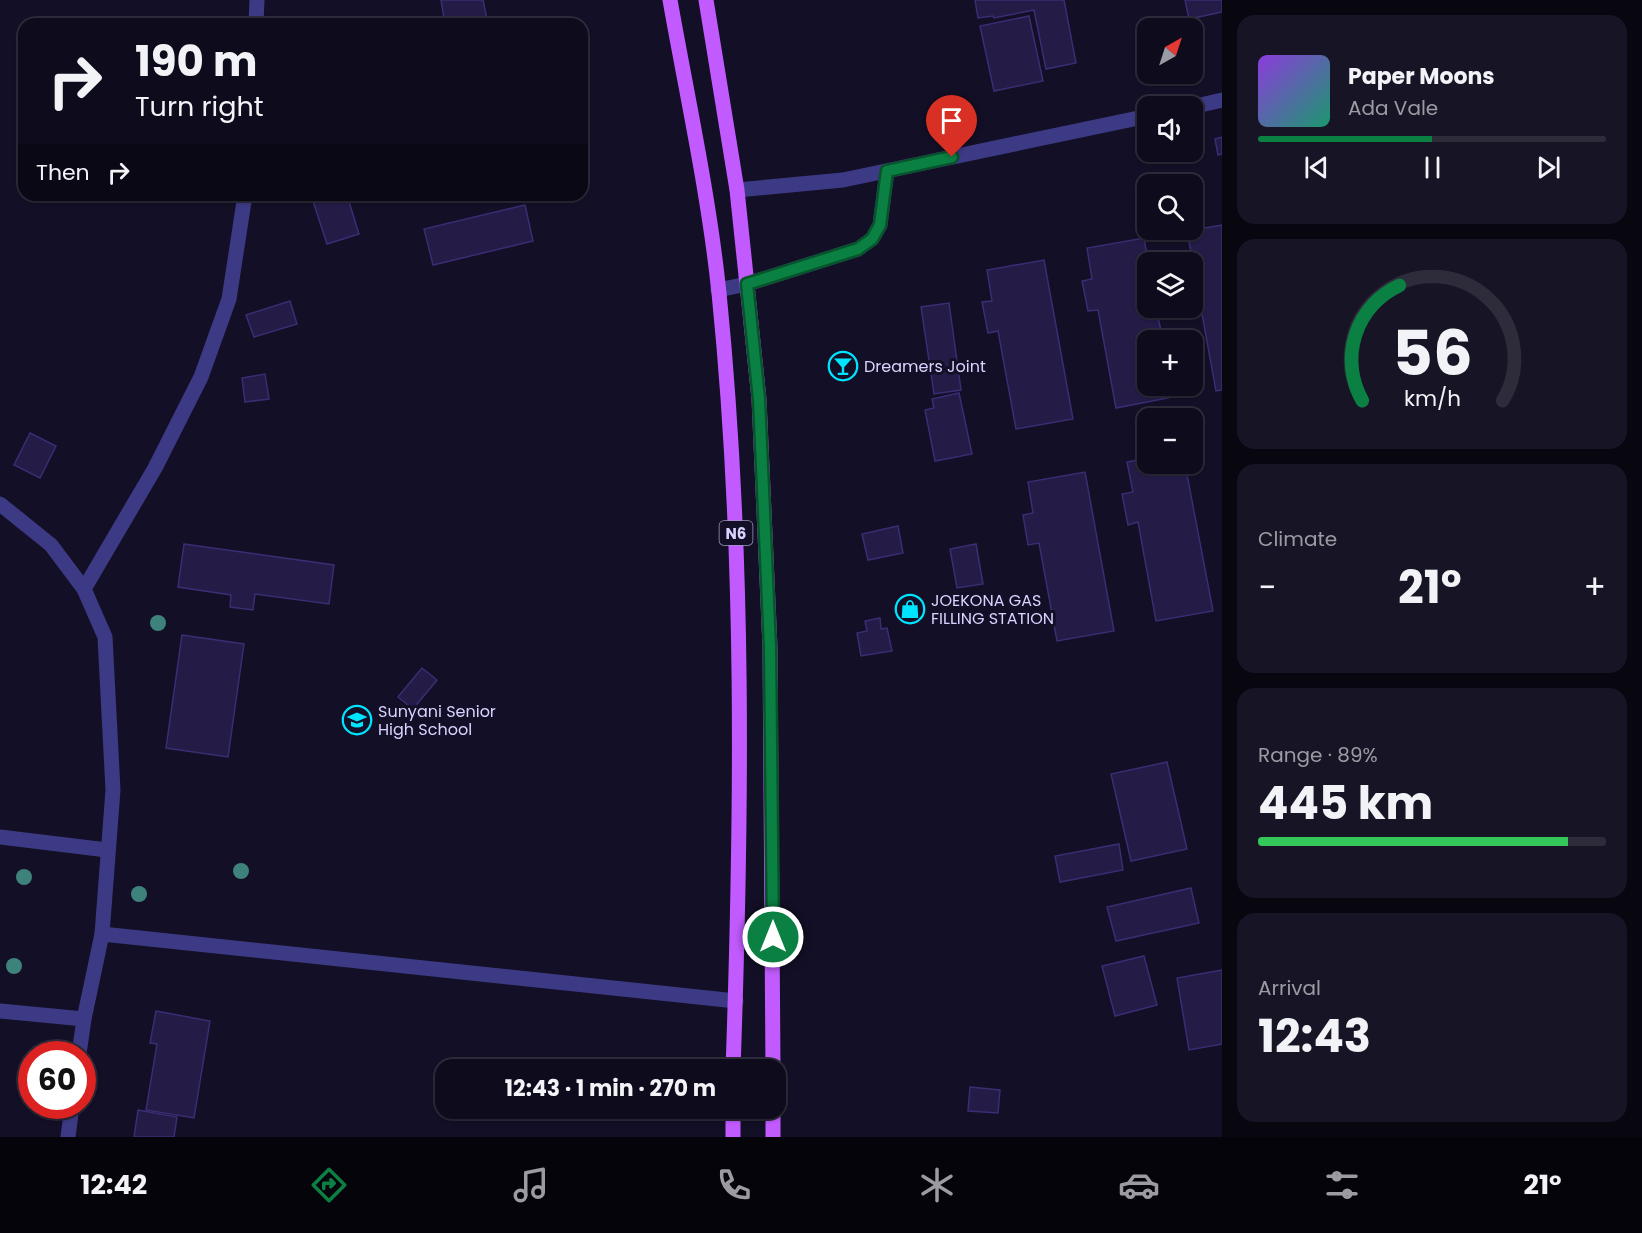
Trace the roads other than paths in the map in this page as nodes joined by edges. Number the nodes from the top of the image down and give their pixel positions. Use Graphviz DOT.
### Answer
graph roads {
  1 [pos="257,0"];
  2 [pos="670,0"];
  3 [pos="706,0"];
  4 [pos="256,18"];
  5 [pos="1222,100"];
  6 [pos="1203,104"];
  7 [pos="1137,118"];
  8 [pos="887,171"];
  9 [pos="737,190"];
  10 [pos="244,201"];
  11 [pos="747,284"];
  12 [pos="718,290"];
  13 [pos="0,504"];
  14 [pos="84,589"];
  15 [pos="0,837"];
  16 [pos="107,850"];
  17 [pos="102,934"];
  18 [pos="736,1001"];
  19 [pos="0,1011"];
  20 [pos="84,1019"];
  21 [pos="81,1041"];
  22 [pos="733,1059"];
  23 [pos="773,1059"];
  24 [pos="70,1119"];
  25 [pos="733,1119"];
  26 [pos="773,1119"];
  27 [pos="68,1137"];
  28 [pos="733,1137"];
  29 [pos="773,1137"];
  1 -- 4 [label="street"];
  2 -- 12 [label="main road, N6"];
  3 -- 9 [label="main road, N6"];
  5 -- 6 [label="street"];
  7 -- 8 [label="street"];
  8 -- 9 [label="street"];
  8 -- 11 [label="street"];
  9 -- 11 [label="main road, N6"];
  10 -- 14 [label="street"];
  11 -- 12 [label="street"];
  11 -- 23 [label="main road, N6"];
  12 -- 18 [label="main road, N6"];
  13 -- 14 [label="street"];
  14 -- 16 [label="street"];
  15 -- 16 [label="street"];
  16 -- 17 [label="street"];
  17 -- 18 [label="street"];
  17 -- 20 [label="street"];
  18 -- 22 [label="main road, N6"];
  19 -- 20 [label="street"];
  20 -- 21 [label="street"];
  24 -- 27 [label="street"];
  25 -- 28 [label="main road"];
  26 -- 29 [label="main road"];
}
